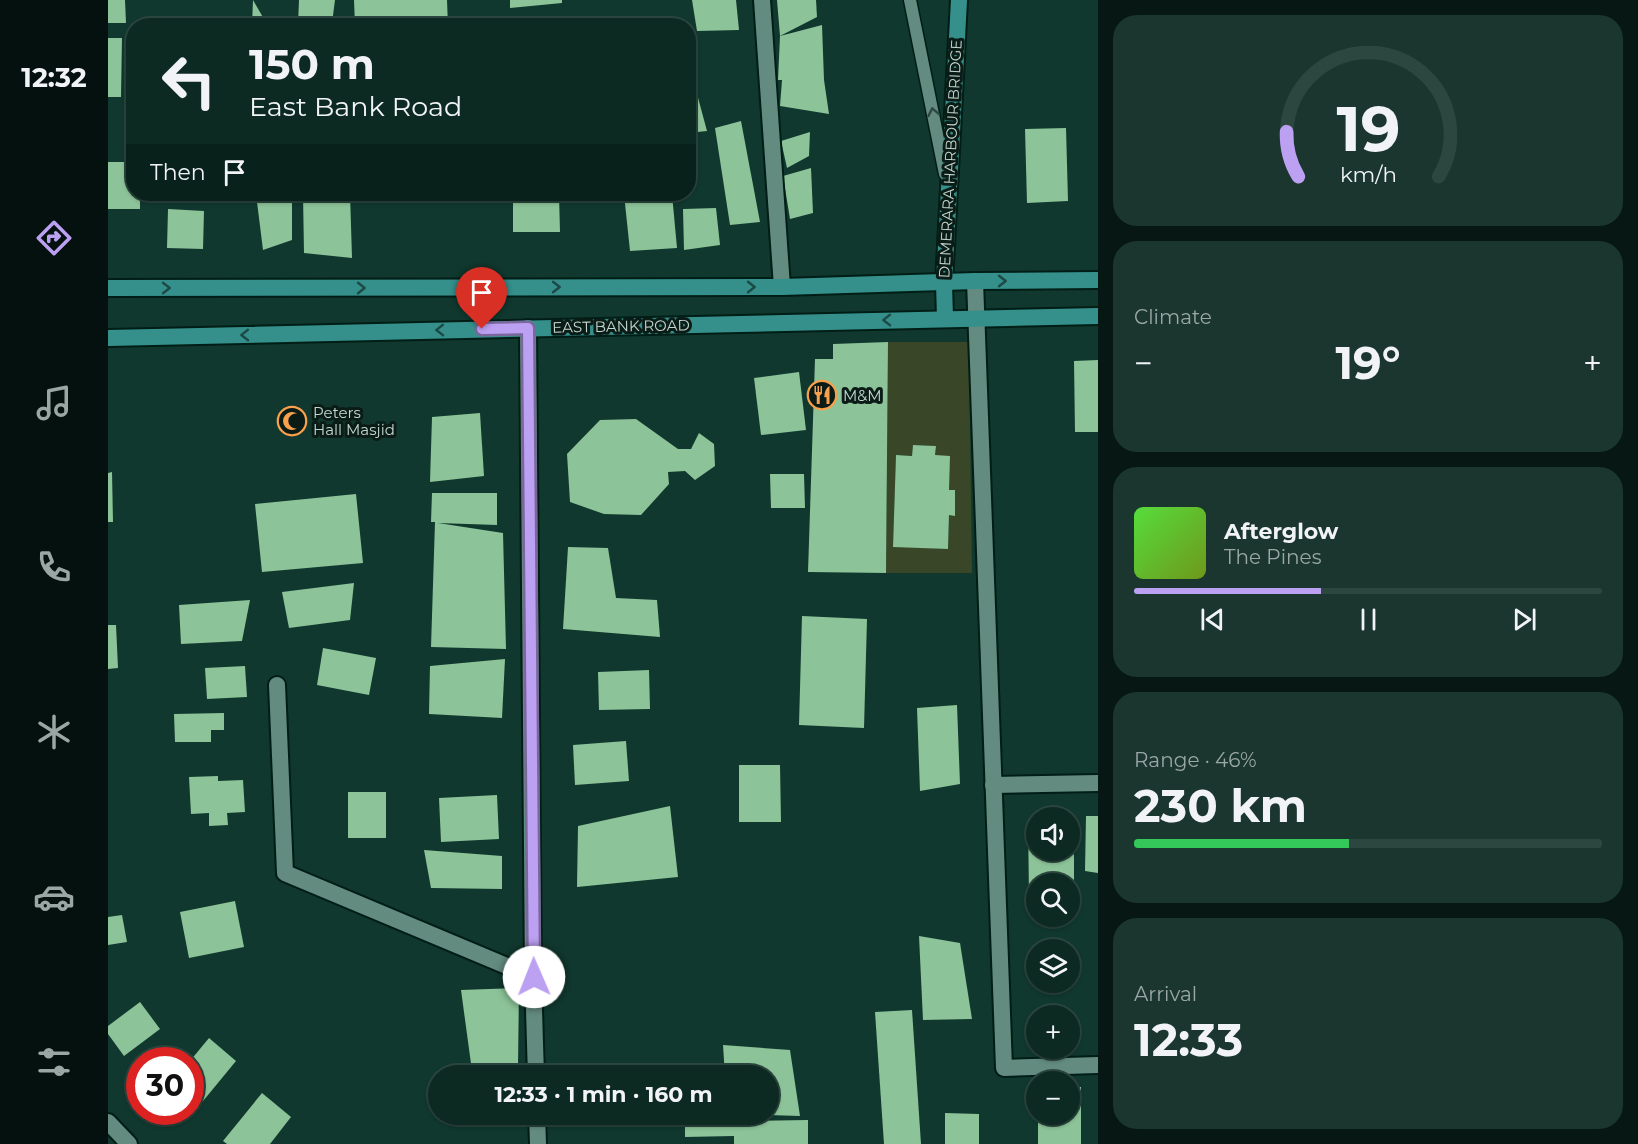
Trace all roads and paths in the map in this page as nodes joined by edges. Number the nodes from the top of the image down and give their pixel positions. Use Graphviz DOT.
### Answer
graph roads {
  1 [pos="762,0"];
  2 [pos="910,0"];
  3 [pos="959,0"];
  4 [pos="948,190"];
  5 [pos="1098,280"];
  6 [pos="975,281"];
  7 [pos="944,283"];
  8 [pos="782,287"];
  9 [pos="108,288"];
  10 [pos="1098,316"];
  11 [pos="945,318"];
  12 [pos="976,318"];
  13 [pos="528,328"];
  14 [pos="108,338"];
  15 [pos="278,685"];
  16 [pos="1098,783"];
  17 [pos="993,785"];
  18 [pos="534,977"];
  19 [pos="536,1065"];
  20 [pos="1098,1065"];
  21 [pos="108,1122"];
  22 [pos="537,1125"];
  23 [pos="129,1144"];
  24 [pos="538,1144"];
  1 -- 8 [label="street"];
  4 -- 2 [label="lane, one-way"];
  3 -- 4 [label="main road, DEMERARA HARBOUR BRIDGE"];
  4 -- 7 [label="main road, DEMERARA HARBOUR BRIDGE"];
  6 -- 5 [label="main road, one-way"];
  6 -- 7 [label="main road"];
  6 -- 12 [label="street"];
  7 -- 8 [label="main road"];
  7 -- 11 [label="main road, DEMERARA HARBOUR BRIDGE"];
  9 -- 8 [label="main road, one-way"];
  10 -- 12 [label="main road, EAST BANK ROAD"];
  11 -- 12 [label="main road, EAST BANK ROAD"];
  11 -- 13 [label="main road, EAST BANK ROAD, one-way"];
  12 -- 17 [label="street"];
  13 -- 14 [label="main road, EAST BANK ROAD, one-way"];
  13 -- 18 [label="street"];
  15 -- 18 [label="street"];
  16 -- 17 [label="street"];
  17 -- 20 [label="street"];
  18 -- 19 [label="street"];
  21 -- 23 [label="street"];
  22 -- 24 [label="street"];
}
